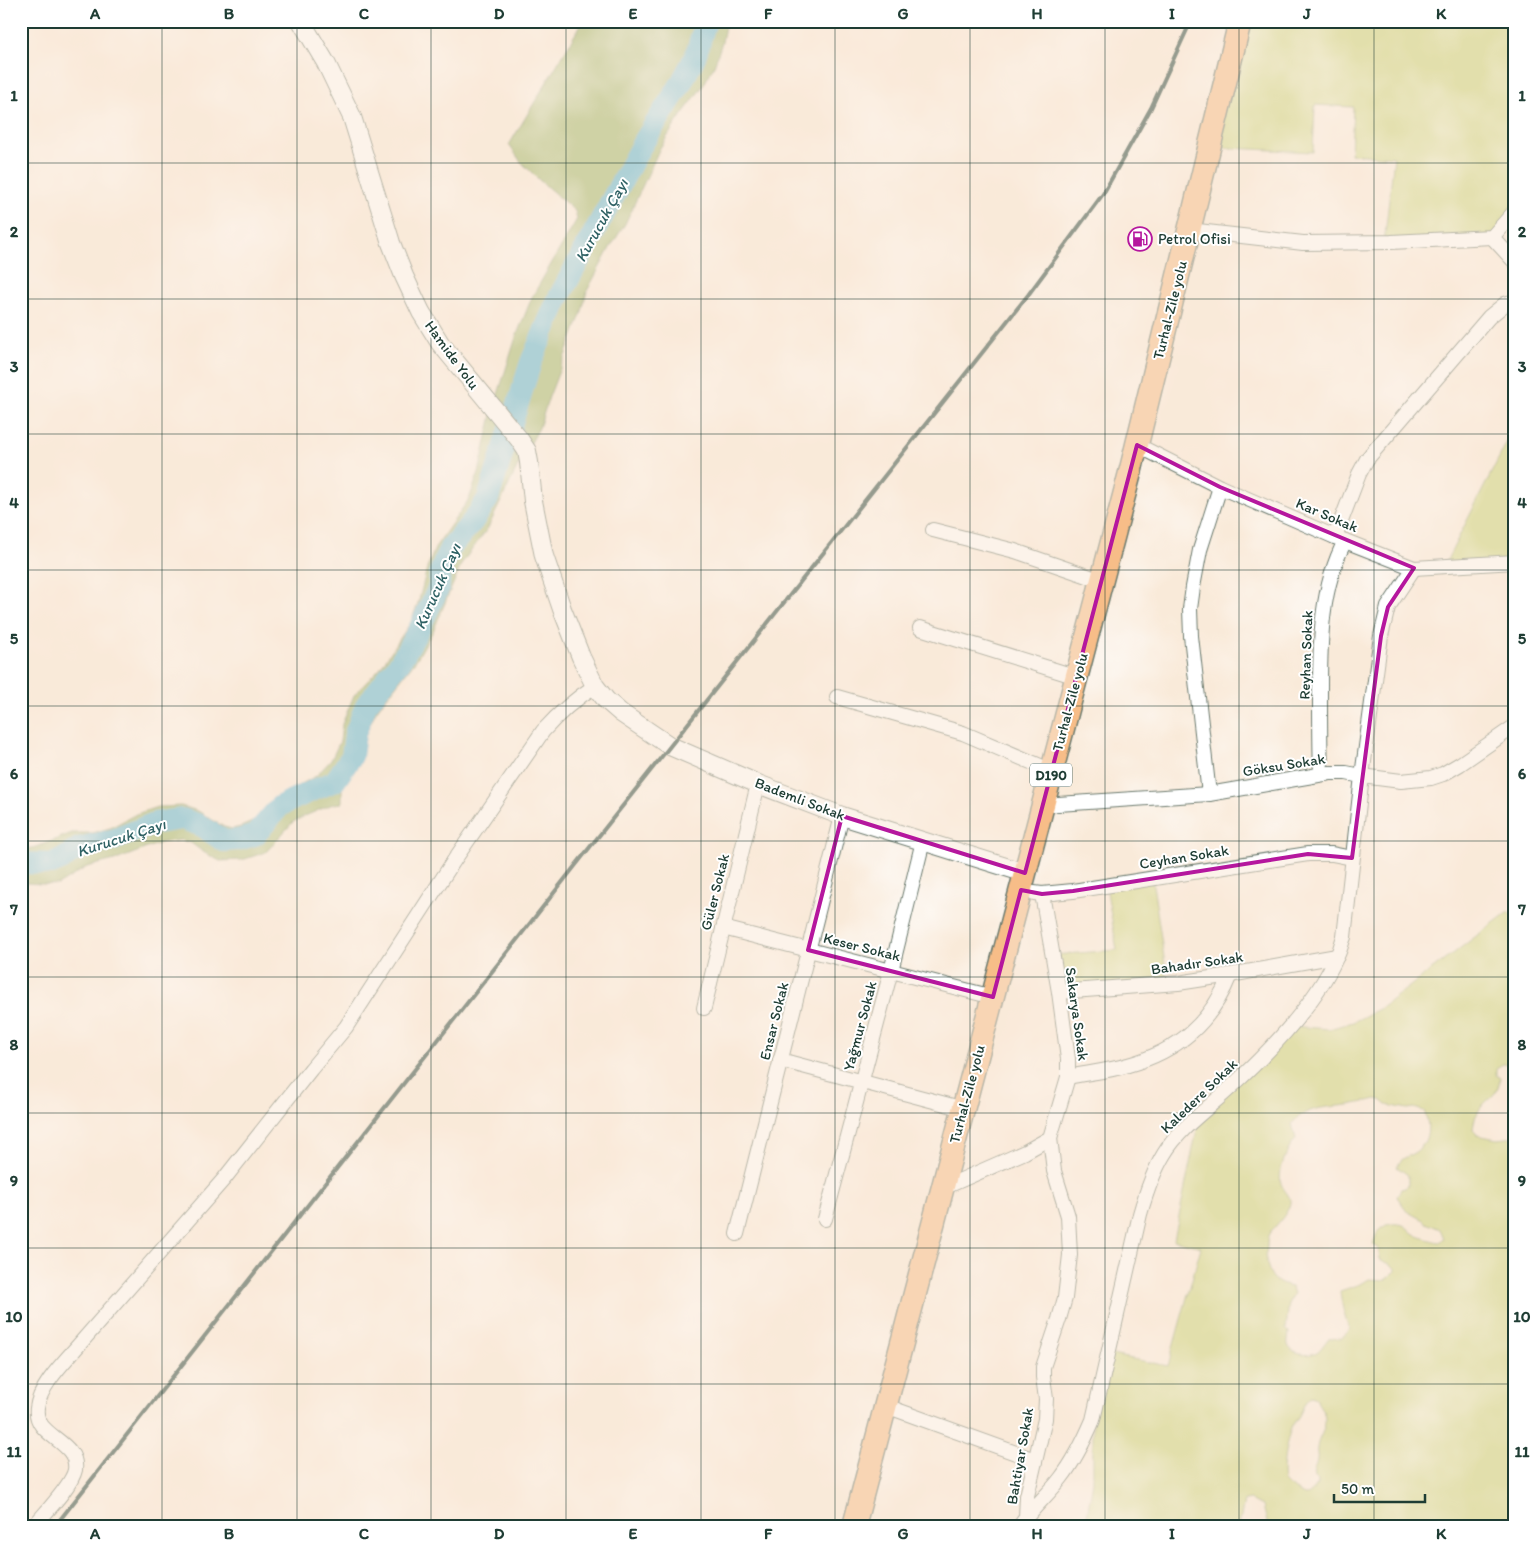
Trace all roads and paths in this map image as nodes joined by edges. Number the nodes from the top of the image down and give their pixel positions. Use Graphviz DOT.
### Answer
graph roads {
  1 [pos="301,21"];
  2 [pos="1240,21"];
  3 [pos="1515,211"];
  4 [pos="1189,230"];
  5 [pos="1492,237"];
  6 [pos="1515,262"];
  7 [pos="1515,301"];
  8 [pos="1137,445"];
  9 [pos="1220,487"];
  10 [pos="932,530"];
  11 [pos="1340,539"];
  12 [pos="1515,562"];
  13 [pos="1414,568"];
  14 [pos="1102,581"];
  15 [pos="920,628"];
  16 [pos="1077,677"];
  17 [pos="595,686"];
  18 [pos="837,697"];
  19 [pos="1515,726"];
  20 [pos="1052,771"];
  21 [pos="1320,774"];
  22 [pos="1362,776"];
  23 [pos="758,784"];
  24 [pos="1208,794"];
  25 [pos="1043,805"];
  26 [pos="842,816"];
  27 [pos="923,841"];
  28 [pos="1352,858"];
  29 [pos="1029,886"];
  30 [pos="723,928"];
  31 [pos="808,950"];
  32 [pos="1337,956"];
  33 [pos="891,971"];
  34 [pos="1230,975"];
  35 [pos="1059,992"];
  36 [pos="993,997"];
  37 [pos="704,1008"];
  38 [pos="780,1060"];
  39 [pos="1068,1077"];
  40 [pos="862,1082"];
  41 [pos="964,1108"];
  42 [pos="1050,1138"];
  43 [pos="943,1188"];
  44 [pos="825,1218"];
  45 [pos="737,1234"];
  46 [pos="886,1406"];
  47 [pos="1035,1460"];
  48 [pos="1023,1522"];
  49 [pos="34,1526"];
  50 [pos="854,1526"];
  1 -- 17 [label="street, Hamide Yolu"];
  2 -- 4 [label="main road, Turhal-Zile yolu / D190"];
  3 -- 5 [label="street"];
  4 -- 5 [label="street"];
  4 -- 8 [label="main road, Turhal-Zile yolu / D190"];
  5 -- 6 [label="street"];
  7 -- 11 [label="street, Reyhan Sokak"];
  8 -- 9 [label="street, Kar Sokak"];
  8 -- 14 [label="main road, Turhal-Zile yolu / D190"];
  9 -- 11 [label="street, Kar Sokak"];
  9 -- 24 [label="street"];
  10 -- 14 [label="street"];
  11 -- 13 [label="street, Kar Sokak"];
  11 -- 21 [label="street, Reyhan Sokak"];
  12 -- 13 [label="street, Kar Sokak"];
  13 -- 22 [label="street, Kaledere Sokak"];
  14 -- 16 [label="main road, Turhal-Zile yolu / D190"];
  15 -- 16 [label="street"];
  16 -- 20 [label="main road, Turhal-Zile yolu / D190"];
  17 -- 23 [label="street, Bademli Sokak"];
  17 -- 49 [label="street"];
  18 -- 20 [label="street"];
  19 -- 22 [label="street, Göksu Sokak"];
  20 -- 25 [label="main road, Turhal-Zile yolu / D190"];
  21 -- 22 [label="street, Göksu Sokak"];
  21 -- 24 [label="street, Göksu Sokak"];
  22 -- 28 [label="street, Kaledere Sokak"];
  23 -- 26 [label="street, Bademli Sokak"];
  23 -- 30 [label="street, Güler Sokak"];
  24 -- 25 [label="street, Göksu Sokak"];
  25 -- 29 [label="main road, Turhal-Zile yolu / D190"];
  26 -- 27 [label="street, Bademli Sokak"];
  26 -- 31 [label="street, Ensar Sokak"];
  27 -- 29 [label="street, Bademli Sokak"];
  27 -- 33 [label="street, Yağmur Sokak"];
  28 -- 29 [label="street, Ceyhan Sokak"];
  28 -- 32 [label="street, Kaledere Sokak"];
  29 -- 35 [label="street, Sakarya Sokak"];
  29 -- 36 [label="main road, Turhal-Zile yolu / D190"];
  30 -- 31 [label="street, Keser Sokak"];
  30 -- 37 [label="street, Güler Sokak"];
  31 -- 33 [label="street, Keser Sokak"];
  31 -- 38 [label="street, Ensar Sokak"];
  32 -- 34 [label="street, Bahadır Sokak"];
  32 -- 48 [label="street, Kaledere Sokak"];
  33 -- 36 [label="street, Keser Sokak"];
  33 -- 40 [label="street, Yağmur Sokak"];
  34 -- 35 [label="street, Bahadır Sokak"];
  34 -- 39 [label="street"];
  35 -- 39 [label="street, Sakarya Sokak"];
  36 -- 41 [label="main road, Turhal-Zile yolu / D190"];
  38 -- 40 [label="street"];
  38 -- 45 [label="street, Ensar Sokak"];
  39 -- 42 [label="street, Sakarya Sokak"];
  40 -- 41 [label="street"];
  40 -- 44 [label="street, Yağmur Sokak"];
  41 -- 43 [label="main road, Turhal-Zile yolu / D190"];
  42 -- 43 [label="street"];
  42 -- 47 [label="street, Bahtiyar Sokak"];
  43 -- 46 [label="main road, Turhal-Zile yolu / D190"];
  46 -- 47 [label="street"];
  46 -- 50 [label="main road, Turhal-Zile yolu / D190"];
  47 -- 48 [label="street, Bahtiyar Sokak"];
}
